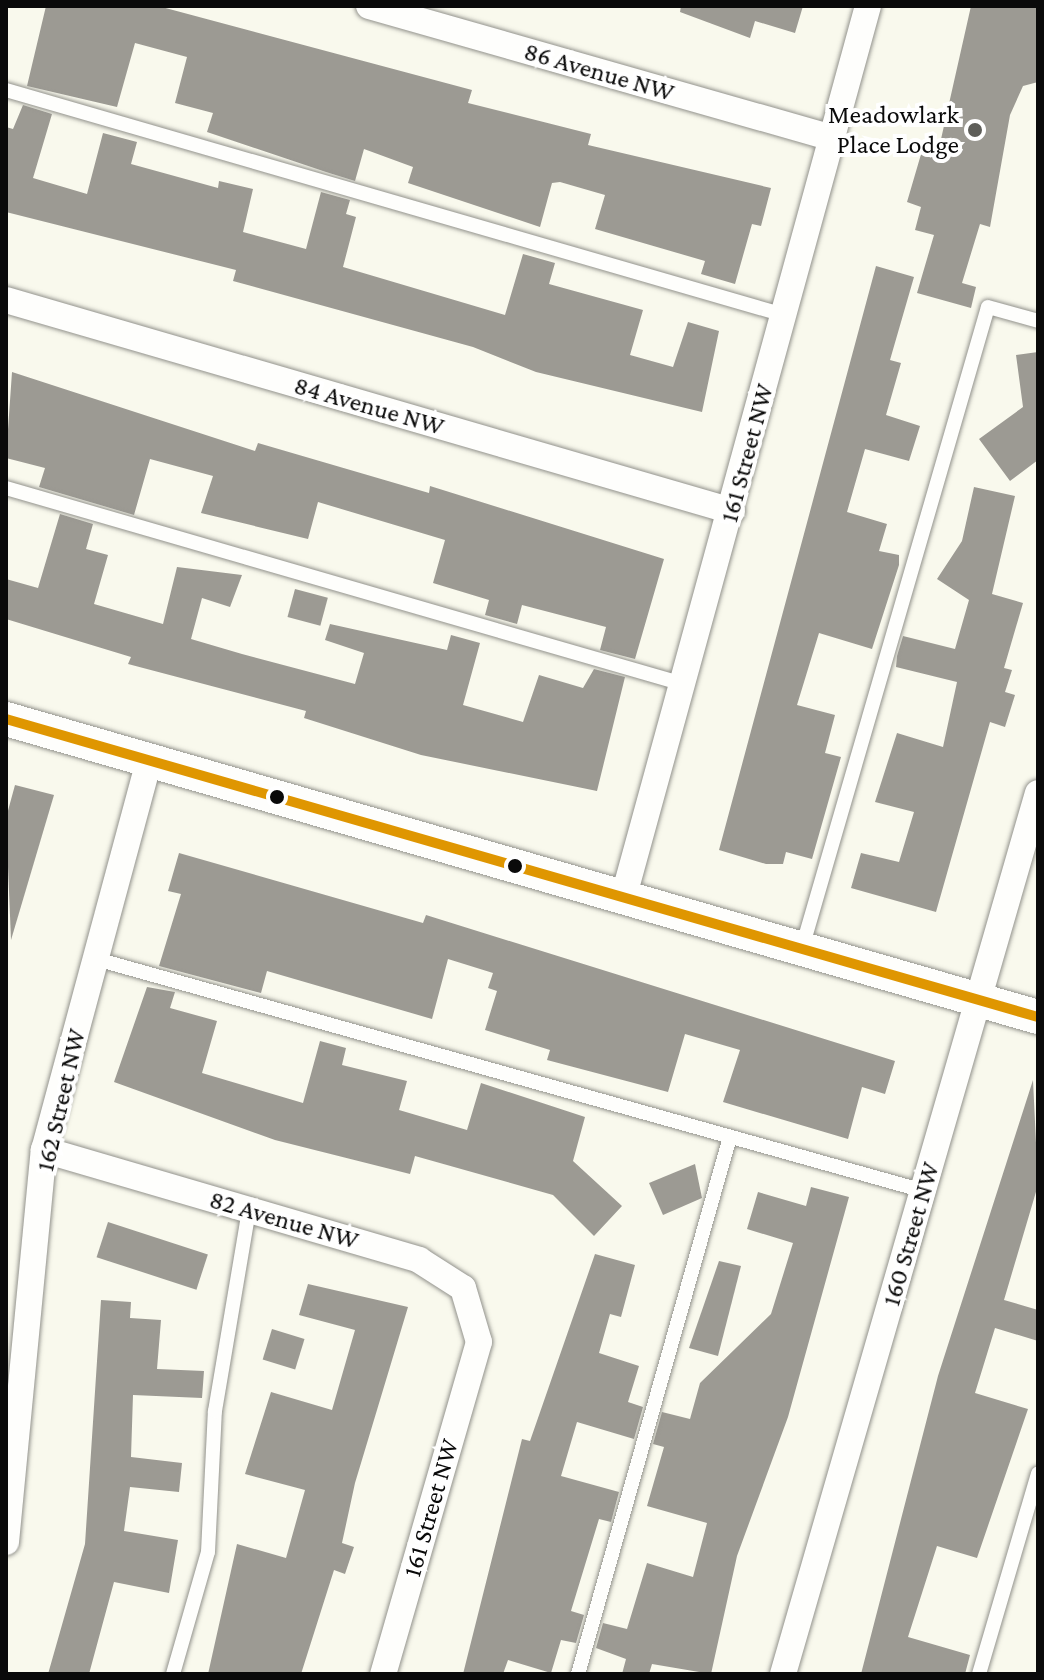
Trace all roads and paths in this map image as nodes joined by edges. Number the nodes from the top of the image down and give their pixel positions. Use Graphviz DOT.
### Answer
graph roads {
  1 [pos="369,6"];
  2 [pos="868,6"];
  3 [pos="6,90"];
  4 [pos="830,137"];
  5 [pos="6,300"];
  6 [pos="784,315"];
  7 [pos="1038,321"];
  8 [pos="6,488"];
  9 [pos="732,511"];
  10 [pos="683,684"];
  11 [pos="6,719"];
  12 [pos="149,761"];
  13 [pos="1038,793"];
  14 [pos="623,899"];
  15 [pos="801,950"];
  16 [pos="96,959"];
  17 [pos="979,1001"];
  18 [pos="1038,1017"];
  19 [pos="730,1137"];
  20 [pos="44,1150"];
  21 [pos="924,1191"];
  22 [pos="249,1210"];
  23 [pos="479,1342"];
  24 [pos="1038,1473"];
  25 [pos="6,1542"];
  26 [pos="173,1674"];
  27 [pos="383,1674"];
  28 [pos="578,1674"];
  29 [pos="783,1674"];
  30 [pos="979,1674"];
  1 -- 4 [label="street, 86 Avenue NW"];
  2 -- 4 [label="street, 161 Street NW"];
  3 -- 6 [label="lane"];
  4 -- 6 [label="street, 161 Street NW"];
  5 -- 9 [label="street, 84 Avenue NW"];
  6 -- 9 [label="street, 161 Street NW"];
  7 -- 15 [label="lane"];
  8 -- 10 [label="lane"];
  9 -- 10 [label="street, 161 Street NW"];
  10 -- 14 [label="street, 161 Street NW"];
  11 -- 12 [label="street"];
  12 -- 14 [label="street"];
  12 -- 16 [label="street, 162 Street NW"];
  13 -- 17 [label="street, 160 Street NW"];
  14 -- 15 [label="street"];
  15 -- 17 [label="street"];
  16 -- 19 [label="lane"];
  16 -- 20 [label="street, 162 Street NW"];
  17 -- 18 [label="street"];
  17 -- 21 [label="street, 160 Street NW"];
  19 -- 21 [label="lane"];
  19 -- 28 [label="lane"];
  20 -- 22 [label="street, 82 Avenue NW"];
  20 -- 25 [label="street, 162 Street NW"];
  21 -- 29 [label="street, 160 Street NW"];
  22 -- 23 [label="street, 82 Avenue NW"];
  22 -- 26 [label="lane"];
  23 -- 27 [label="street, 161 Street NW"];
  24 -- 30 [label="lane"];
}
